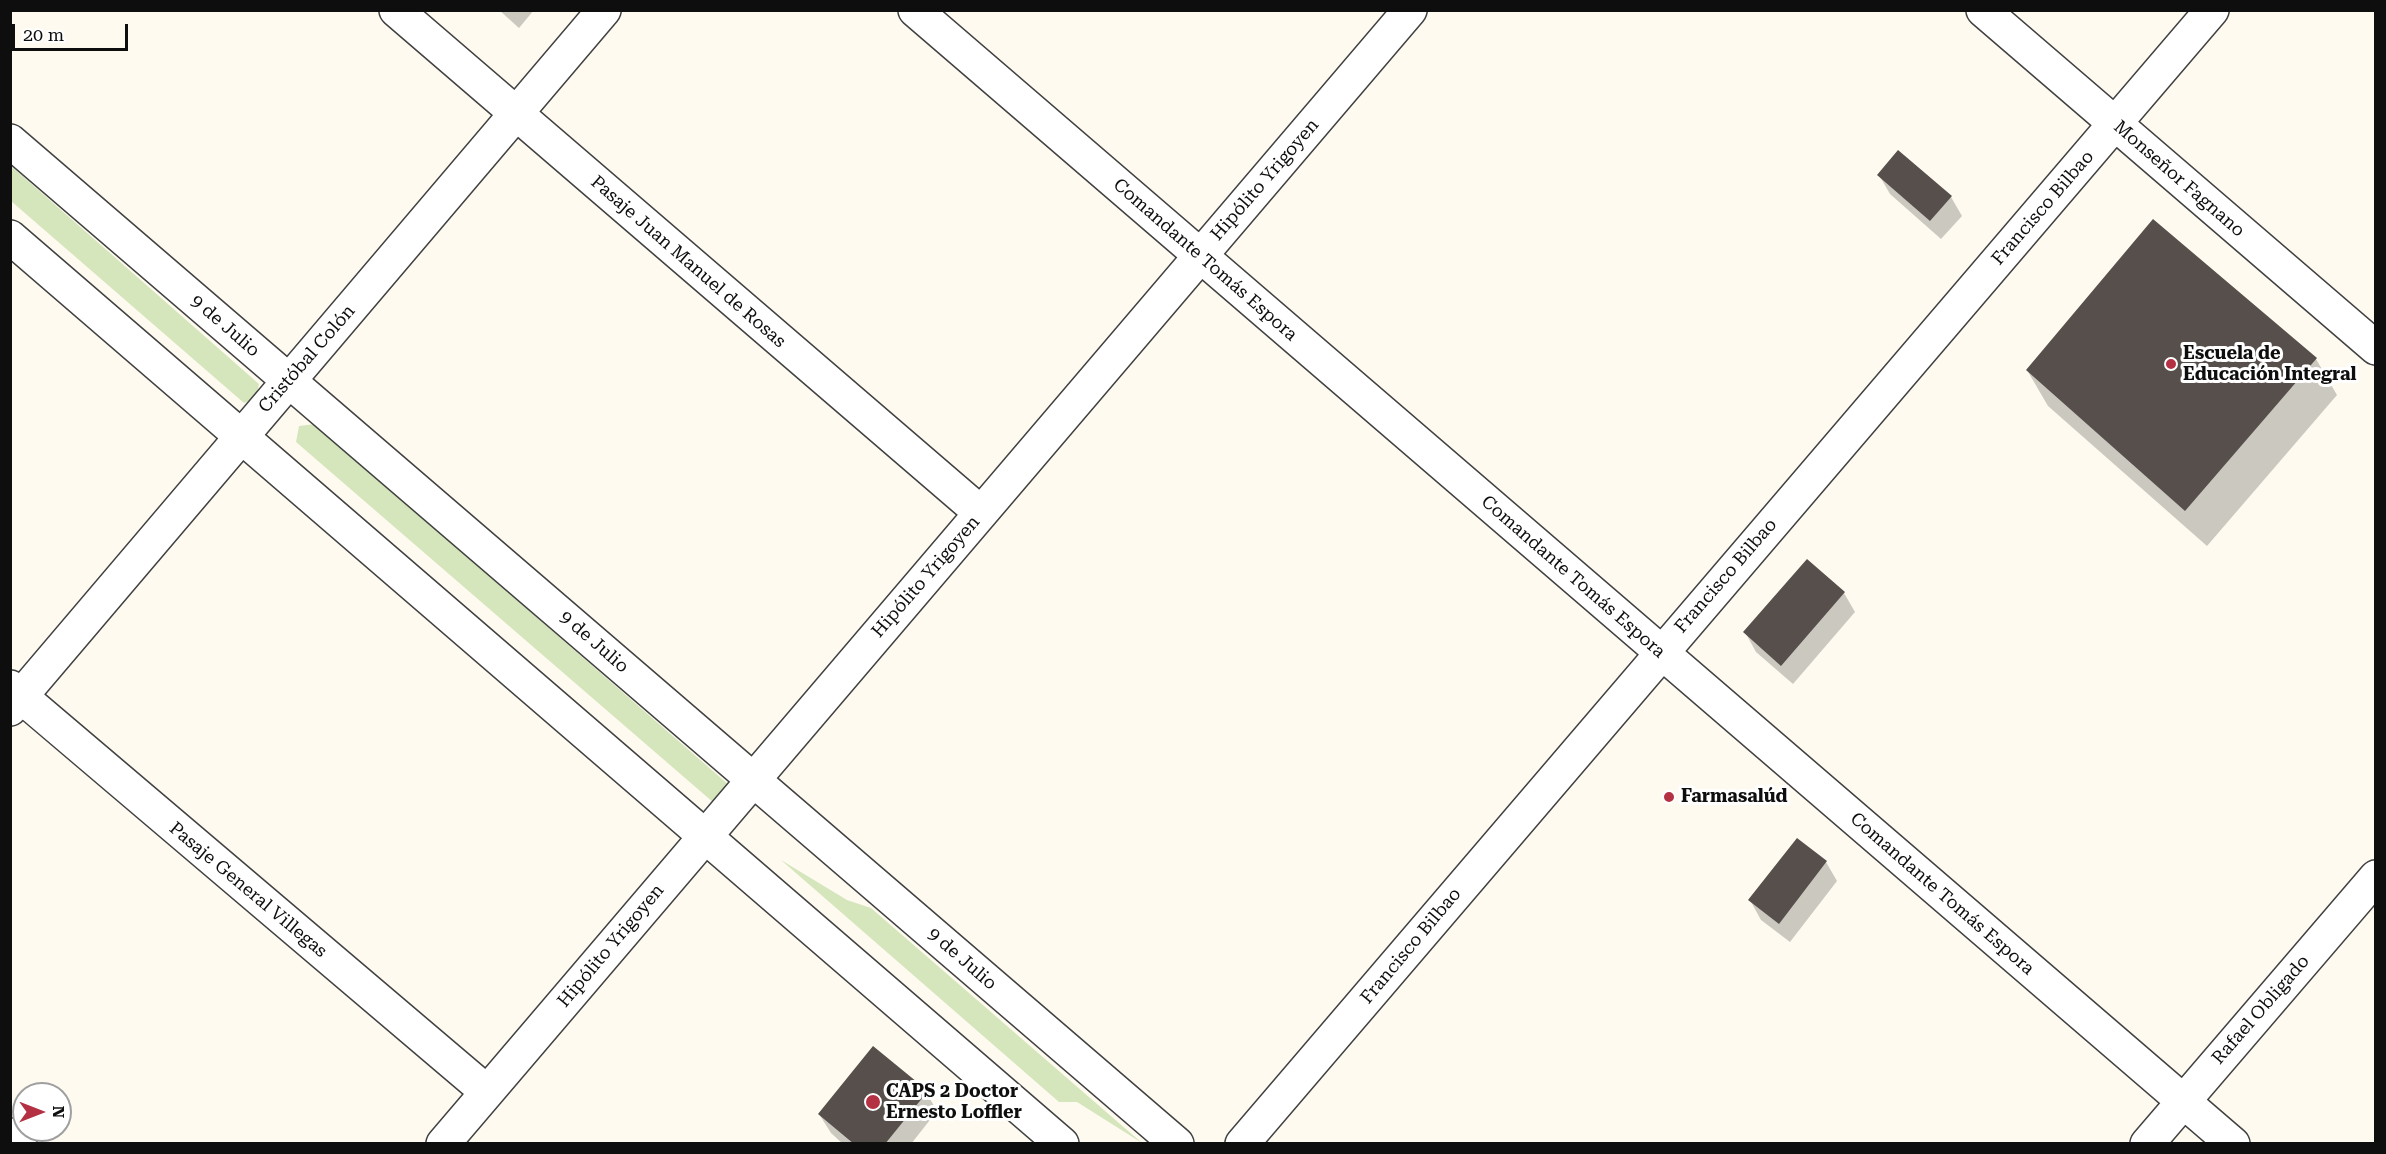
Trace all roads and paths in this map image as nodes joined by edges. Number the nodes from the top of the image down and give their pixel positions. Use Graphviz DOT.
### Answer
graph roads {
  1 [pos="396,10"];
  2 [pos="604,10"];
  3 [pos="915,10"];
  4 [pos="1410,10"];
  5 [pos="1983,10"];
  6 [pos="2212,10"];
  7 [pos="516,114"];
  8 [pos="2115,124"];
  9 [pos="10,141"];
  10 [pos="10,237"];
  11 [pos="1200,256"];
  12 [pos="2376,348"];
  13 [pos="289,380"];
  14 [pos="240,437"];
  15 [pos="981,513"];
  16 [pos="1661,652"];
  17 [pos="14,697"];
  18 [pos="753,779"];
  19 [pos="704,836"];
  20 [pos="2376,877"];
  21 [pos="487,1092"];
  22 [pos="2183,1101"];
  23 [pos="10,1135"];
  24 [pos="20,1143"];
  25 [pos="442,1143"];
  26 [pos="1062,1143"];
  27 [pos="1177,1143"];
  28 [pos="1242,1143"];
  29 [pos="2147,1143"];
  30 [pos="2233,1143"];
  1 -- 7 [label="street, Pasaje Juan Manuel de Rosas"];
  2 -- 7 [label="street, Cristóbal Colón"];
  3 -- 11 [label="street, Comandante Tomás Espora"];
  4 -- 11 [label="street, Hipólito Yrigoyen"];
  5 -- 8 [label="street, Monseñor Fagnano"];
  6 -- 8 [label="street, Francisco Bilbao"];
  7 -- 13 [label="street, Cristóbal Colón"];
  7 -- 15 [label="street, Pasaje Juan Manuel de Rosas"];
  8 -- 12 [label="street, Monseñor Fagnano"];
  8 -- 16 [label="street, Francisco Bilbao"];
  9 -- 13 [label="street, 9 de Julio"];
  10 -- 14 [label="street"];
  11 -- 15 [label="street, Hipólito Yrigoyen"];
  11 -- 16 [label="street, Comandante Tomás Espora"];
  13 -- 14 [label="street, Cristóbal Colón"];
  13 -- 18 [label="street, 9 de Julio"];
  14 -- 17 [label="street, Cristóbal Colón"];
  14 -- 19 [label="street"];
  15 -- 18 [label="street, Hipólito Yrigoyen"];
  16 -- 22 [label="street, Comandante Tomás Espora"];
  16 -- 28 [label="street, Francisco Bilbao"];
  17 -- 21 [label="street, Pasaje General Villegas"];
  18 -- 19 [label="street, Hipólito Yrigoyen"];
  18 -- 27 [label="street, 9 de Julio"];
  19 -- 21 [label="street, Hipólito Yrigoyen"];
  19 -- 26 [label="street"];
  20 -- 22 [label="street, Rafael Obligado"];
  21 -- 25 [label="street, Hipólito Yrigoyen"];
  22 -- 29 [label="street, Rafael Obligado"];
  22 -- 30 [label="street, Comandante Tomás Espora"];
  23 -- 24 [label="street"];
}
